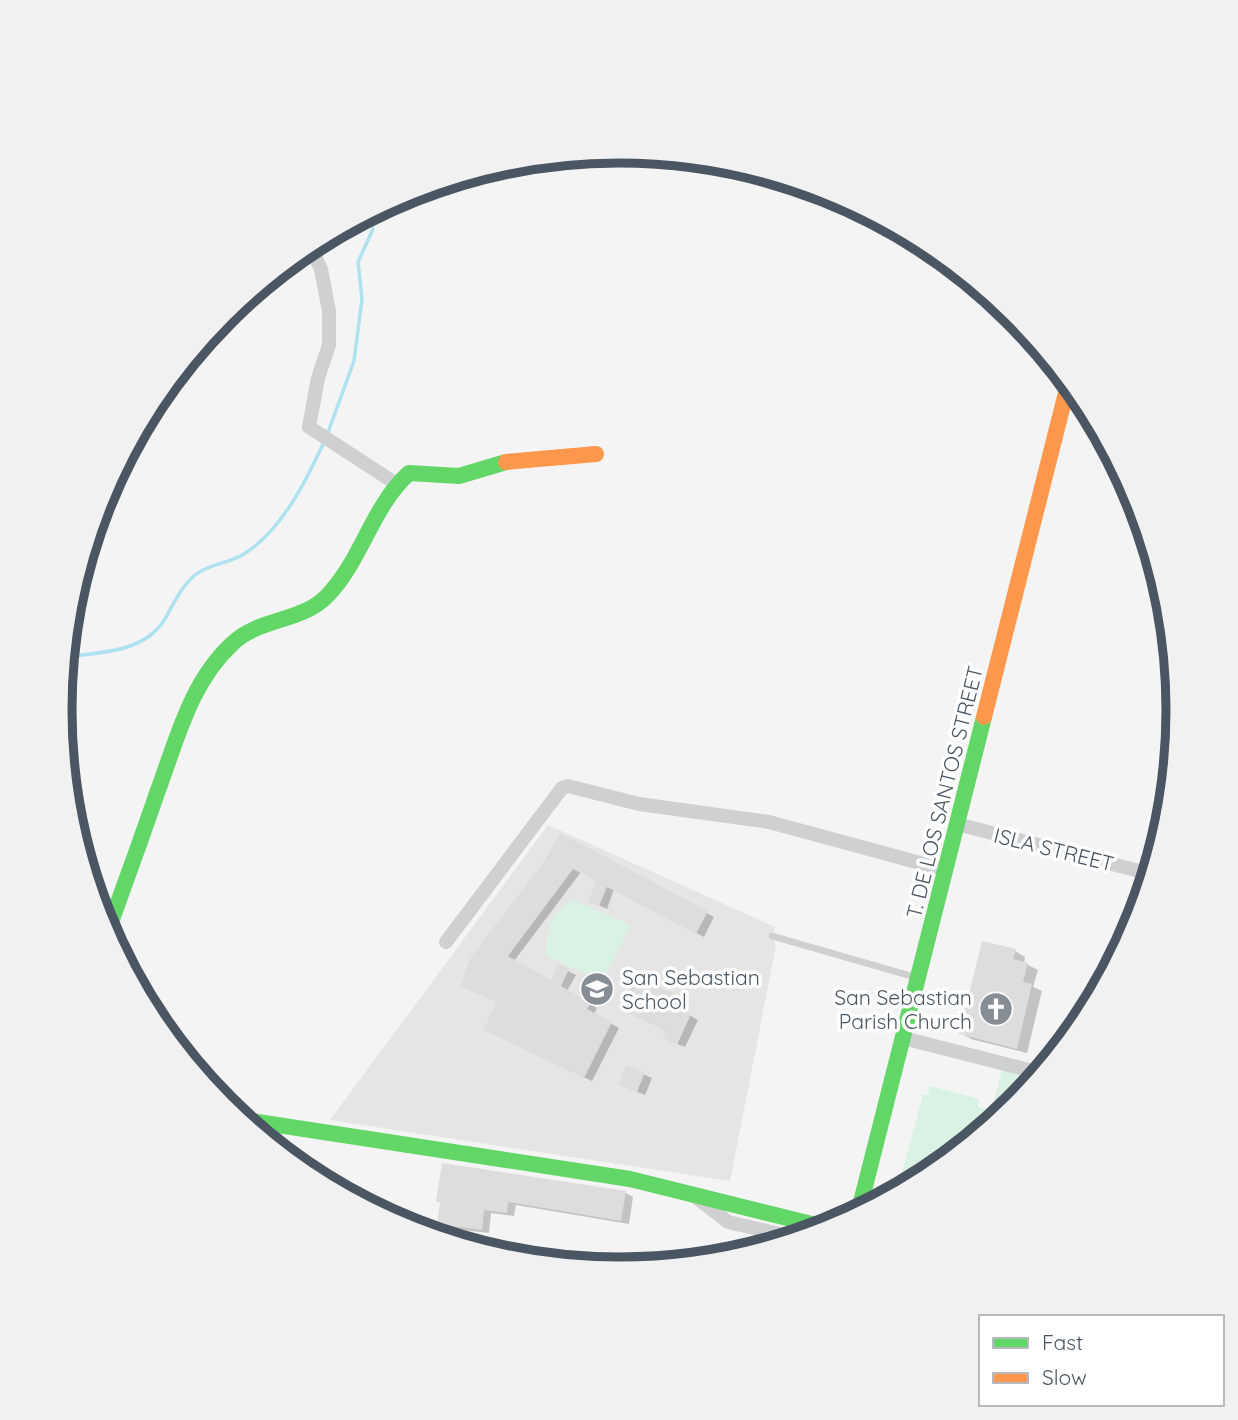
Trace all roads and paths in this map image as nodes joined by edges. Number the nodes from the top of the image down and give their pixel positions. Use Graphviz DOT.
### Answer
graph roads {
  1 [pos="314,255"];
  2 [pos="1066,394"];
  3 [pos="596,454"];
  4 [pos="395,483"];
  5 [pos="957,824"];
  6 [pos="946,870"];
  7 [pos="1142,872"];
  8 [pos="113,918"];
  9 [pos="772,936"];
  10 [pos="446,942"];
  11 [pos="919,978"];
  12 [pos="903,1038"];
  13 [pos="1031,1070"];
  14 [pos="259,1122"];
  15 [pos="690,1193"];
  16 [pos="861,1201"];
  17 [pos="809,1223"];
  18 [pos="778,1234"];
  1 -- 4 [label="street"];
  2 -- 5 [label="street, T. DE LOS SANTOS STREET"];
  3 -- 4 [label="street"];
  4 -- 8 [label="street"];
  5 -- 6 [label="street, T. DE LOS SANTOS STREET"];
  5 -- 7 [label="street, ISLA STREET"];
  6 -- 10 [label="street"];
  6 -- 11 [label="street, T. DE LOS SANTOS STREET"];
  9 -- 11 [label="lane"];
  11 -- 12 [label="street, T. DE LOS SANTOS STREET"];
  12 -- 13 [label="street"];
  12 -- 16 [label="street, T. DE LOS SANTOS STREET"];
  14 -- 15 [label="street"];
  15 -- 17 [label="street"];
  15 -- 18 [label="street"];
}
